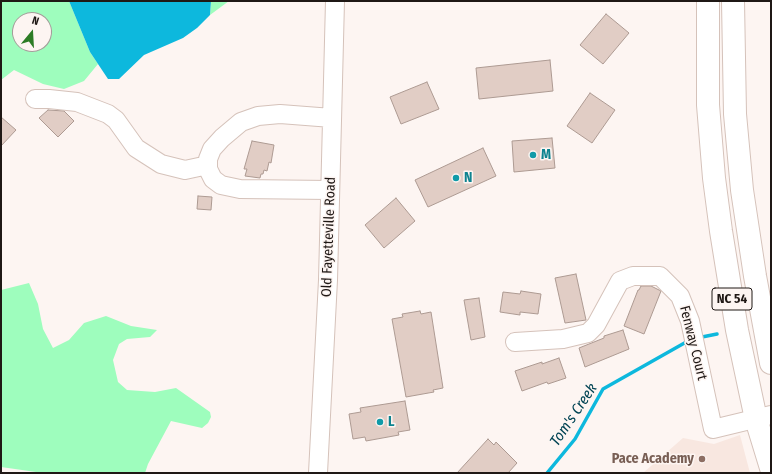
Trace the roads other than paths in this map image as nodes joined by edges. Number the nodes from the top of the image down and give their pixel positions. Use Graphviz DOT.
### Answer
graph roads {
  1 [pos="335,1"];
  2 [pos="708,1"];
  3 [pos="733,1"];
  4 [pos="35,99"];
  5 [pos="332,118"];
  6 [pos="208,165"];
  7 [pos="330,190"];
  8 [pos="515,342"];
  9 [pos="771,363"];
  10 [pos="764,417"];
  11 [pos="771,468"];
  12 [pos="318,473"];
  1 -- 5 [label="street, Old Fayetteville Road"];
  2 -- 10 [label="highway, NC 54"];
  3 -- 9 [label="highway, NC 54"];
  4 -- 6 [label="street"];
  5 -- 6 [label="street"];
  5 -- 7 [label="street, Old Fayetteville Road"];
  6 -- 7 [label="street"];
  7 -- 12 [label="street, Old Fayetteville Road"];
  8 -- 10 [label="street, Fenway Court"];
  10 -- 11 [label="highway, NC 54"];
}
